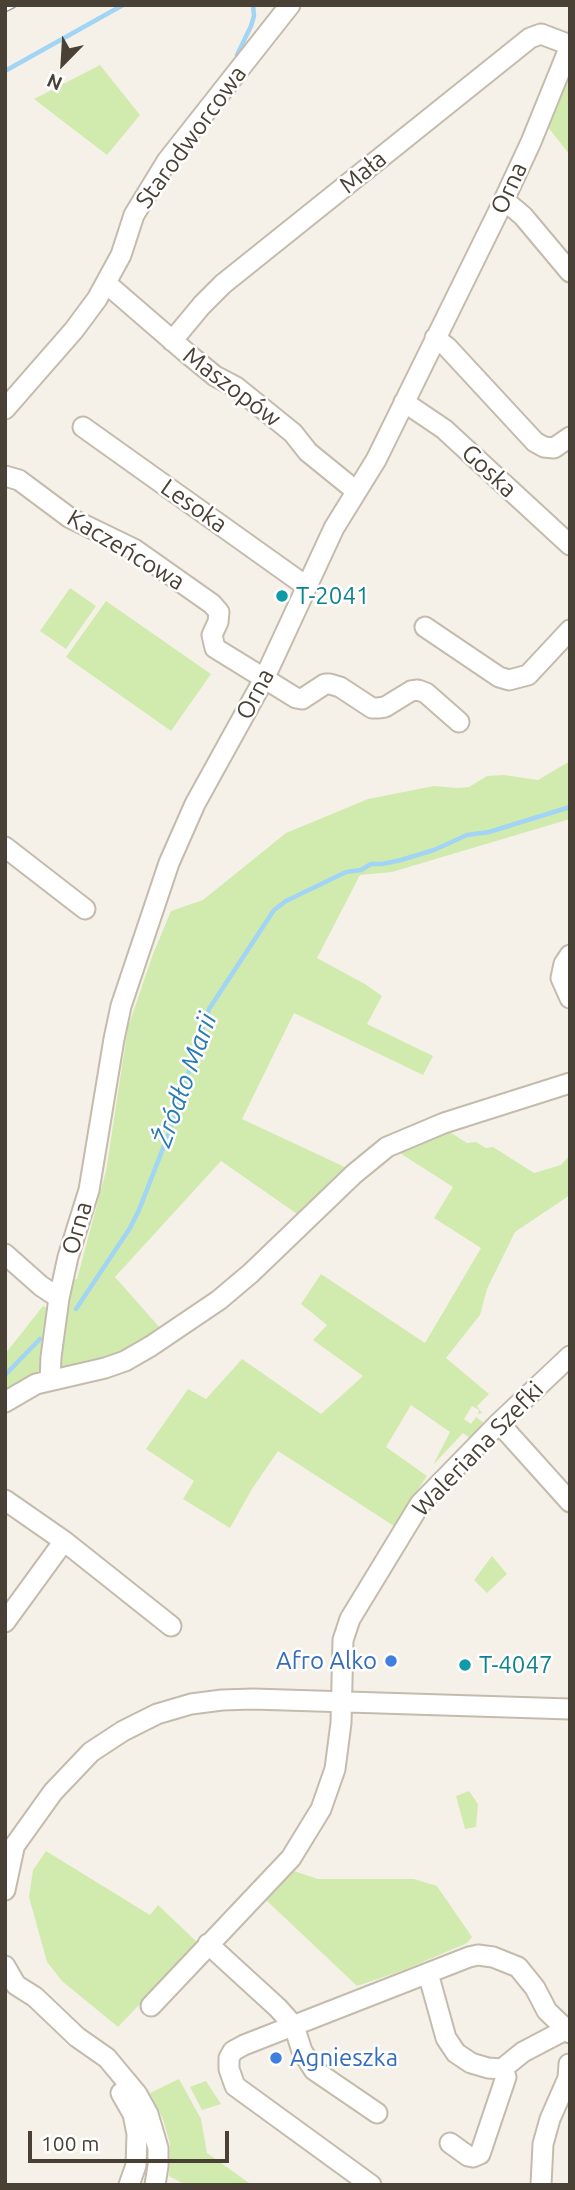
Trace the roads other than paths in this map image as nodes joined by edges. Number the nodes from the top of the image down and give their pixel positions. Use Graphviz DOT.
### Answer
graph roads {
  1 [pos="290,5"];
  2 [pos="570,45"];
  3 [pos="504,200"];
  4 [pos="570,272"];
  5 [pos="107,284"];
  6 [pos="435,338"];
  7 [pos="172,341"];
  8 [pos="404,402"];
  9 [pos="5,409"];
  10 [pos="82,427"];
  11 [pos="570,437"];
  12 [pos="5,476"];
  13 [pos="356,491"];
  14 [pos="570,545"];
  15 [pos="306,586"];
  16 [pos="425,628"];
  17 [pos="570,631"];
  18 [pos="264,679"];
  19 [pos="459,722"];
  20 [pos="5,847"];
  21 [pos="85,909"];
  22 [pos="570,956"];
  23 [pos="570,998"];
  24 [pos="570,1083"];
  25 [pos="5,1254"];
  26 [pos="59,1298"];
  27 [pos="570,1356"];
  28 [pos="50,1380"];
  29 [pos="5,1402"];
  30 [pos="499,1423"];
  31 [pos="5,1500"];
  32 [pos="570,1502"];
  33 [pos="64,1541"];
  34 [pos="5,1622"];
  35 [pos="171,1626"];
  36 [pos="341,1702"];
  37 [pos="570,1709"];
  38 [pos="10,1854"];
  39 [pos="5,1890"];
  40 [pos="208,1944"];
  41 [pos="5,1951"];
  42 [pos="5,1966"];
  43 [pos="428,1973"];
  44 [pos="35,1997"];
  45 [pos="152,2006"];
  46 [pos="294,2026"];
  47 [pos="568,2032"];
  48 [pos="78,2037"];
  49 [pos="569,2064"];
  50 [pos="502,2068"];
  51 [pos="377,2113"];
  52 [pos="450,2143"];
  53 [pos="129,2185"];
  54 [pos="155,2185"];
  55 [pos="371,2185"];
  56 [pos="541,2185"];
  1 -- 5 [label="street, Starodworcowa"];
  2 -- 3 [label="street, Orna"];
  2 -- 7 [label="street, Mała"];
  3 -- 4 [label="street"];
  3 -- 6 [label="street, Orna"];
  5 -- 7 [label="street, Maszopów"];
  5 -- 9 [label="street, Starodworcowa"];
  6 -- 8 [label="street, Orna"];
  6 -- 11 [label="street"];
  7 -- 13 [label="street, Maszopów"];
  8 -- 13 [label="street, Orna"];
  8 -- 14 [label="street, Goska"];
  10 -- 15 [label="street, Lesoka"];
  12 -- 18 [label="street, Kaczeńcowa"];
  13 -- 15 [label="street, Orna"];
  15 -- 18 [label="street, Orna"];
  16 -- 17 [label="street"];
  18 -- 19 [label="street, Kaczeńcowa"];
  18 -- 26 [label="street, Orna"];
  20 -- 21 [label="street"];
  22 -- 23 [label="street"];
  24 -- 28 [label="street"];
  25 -- 26 [label="street"];
  26 -- 28 [label="street, Orna"];
  27 -- 30 [label="street, Waleriana Szefki"];
  28 -- 29 [label="street"];
  30 -- 32 [label="street"];
  30 -- 36 [label="street, Waleriana Szefki"];
  31 -- 33 [label="street"];
  33 -- 34 [label="street"];
  33 -- 35 [label="street"];
  36 -- 37 [label="street"];
  36 -- 38 [label="street"];
  36 -- 40 [label="street, Waleriana Szefki"];
  38 -- 39 [label="street"];
  40 -- 45 [label="street, Waleriana Szefki"];
  40 -- 46 [label="street"];
  41 -- 44 [label="street"];
  42 -- 44 [label="street"];
  43 -- 46 [label="street"];
  43 -- 47 [label="street"];
  43 -- 50 [label="street"];
  44 -- 48 [label="street"];
  46 -- 51 [label="street"];
  46 -- 55 [label="street"];
  47 -- 50 [label="street"];
  48 -- 53 [label="street"];
  48 -- 54 [label="street"];
  49 -- 56 [label="street"];
  50 -- 52 [label="street"];
}
